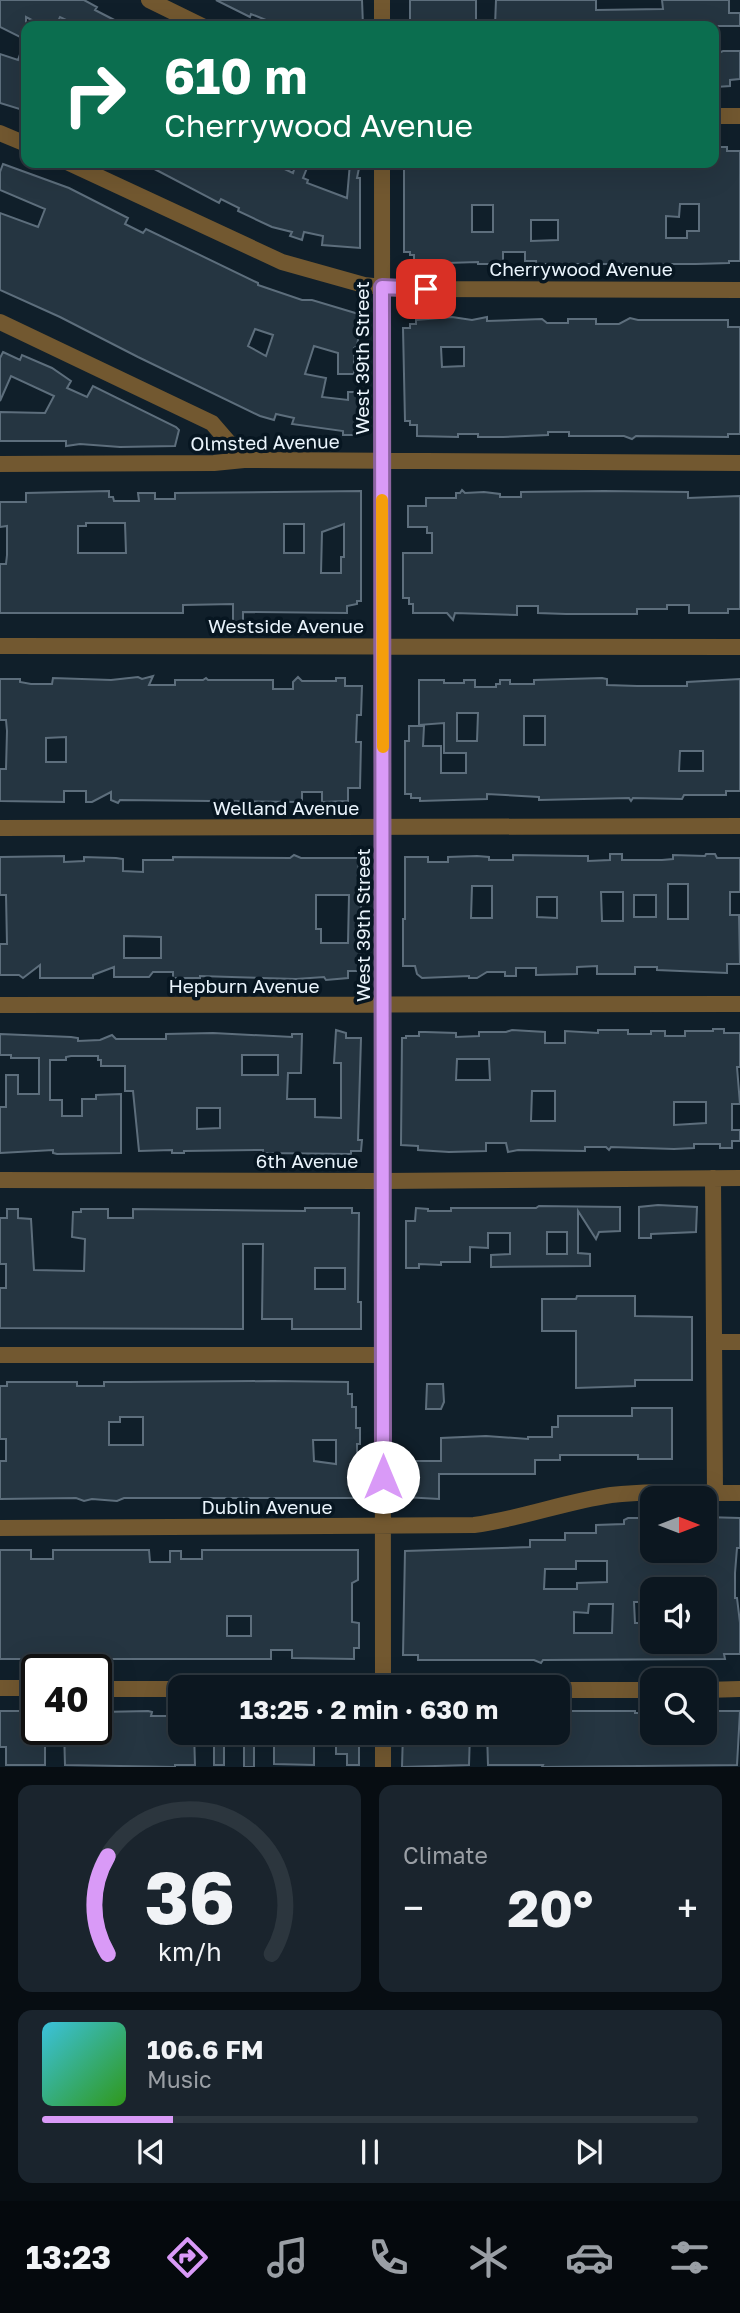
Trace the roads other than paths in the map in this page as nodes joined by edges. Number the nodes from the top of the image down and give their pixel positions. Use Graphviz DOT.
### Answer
graph roads {
  1 [pos="149,0"];
  2 [pos="382,0"];
  3 [pos="192,21"];
  4 [pos="382,21"];
  5 [pos="719,116"];
  6 [pos="740,116"];
  7 [pos="0,133"];
  8 [pos="21,142"];
  9 [pos="80,168"];
  10 [pos="382,168"];
  11 [pos="382,287"];
  12 [pos="740,290"];
  13 [pos="0,322"];
  14 [pos="244,460"];
  15 [pos="382,463"];
  16 [pos="740,463"];
  17 [pos="0,464"];
  18 [pos="0,646"];
  19 [pos="382,646"];
  20 [pos="740,647"];
  21 [pos="740,826"];
  22 [pos="0,828"];
  23 [pos="383,828"];
  24 [pos="740,1004"];
  25 [pos="0,1005"];
  26 [pos="383,1006"];
  27 [pos="713,1178"];
  28 [pos="740,1178"];
  29 [pos="0,1180"];
  30 [pos="383,1181"];
  31 [pos="714,1342"];
  32 [pos="740,1342"];
  33 [pos="0,1354"];
  34 [pos="383,1355"];
  35 [pos="716,1486"];
  36 [pos="718,1493"];
  37 [pos="740,1493"];
  38 [pos="640,1494"];
  39 [pos="383,1526"];
  40 [pos="0,1528"];
  41 [pos="383,1675"];
  42 [pos="0,1688"];
  43 [pos="21,1688"];
  44 [pos="112,1689"];
  45 [pos="168,1689"];
  46 [pos="740,1689"];
  47 [pos="570,1690"];
  48 [pos="640,1690"];
  49 [pos="717,1690"];
  50 [pos="383,1745"];
  51 [pos="383,1767"];
  1 -- 3 [label="street"];
  2 -- 4 [label="street"];
  5 -- 6 [label="street"];
  7 -- 8 [label="street"];
  9 -- 11 [label="street, Cherrywood Avenue"];
  10 -- 11 [label="street, West 39th Street"];
  11 -- 12 [label="street, Cherrywood Avenue"];
  11 -- 15 [label="street, West 39th Street"];
  13 -- 14 [label="street"];
  14 -- 15 [label="street, Olmsted Avenue"];
  14 -- 17 [label="street, Olmsted Avenue"];
  15 -- 16 [label="street, Olmsted Avenue"];
  15 -- 19 [label="street, West 39th Street"];
  18 -- 19 [label="street, Westside Avenue"];
  19 -- 20 [label="street, Westside Avenue"];
  19 -- 23 [label="street, West 39th Street"];
  21 -- 23 [label="street, Welland Avenue"];
  22 -- 23 [label="street, Welland Avenue"];
  23 -- 26 [label="street, West 39th Street"];
  24 -- 26 [label="street, Hepburn Avenue"];
  25 -- 26 [label="street, Hepburn Avenue"];
  26 -- 30 [label="street, West 39th Street"];
  27 -- 28 [label="street, 6th Avenue"];
  27 -- 30 [label="street, 6th Avenue"];
  27 -- 31 [label="street"];
  29 -- 30 [label="street, 6th Avenue"];
  30 -- 34 [label="street, West 39th Street"];
  31 -- 32 [label="street"];
  31 -- 35 [label="street"];
  33 -- 34 [label="street"];
  34 -- 39 [label="street, West 39th Street"];
  36 -- 37 [label="street, Dublin Avenue"];
  38 -- 39 [label="street, Dublin Avenue"];
  39 -- 40 [label="street, Dublin Avenue"];
  39 -- 41 [label="street, West 39th Street"];
  42 -- 43 [label="street"];
  44 -- 45 [label="street"];
  46 -- 49 [label="street"];
  47 -- 48 [label="street"];
  50 -- 51 [label="street"];
}
